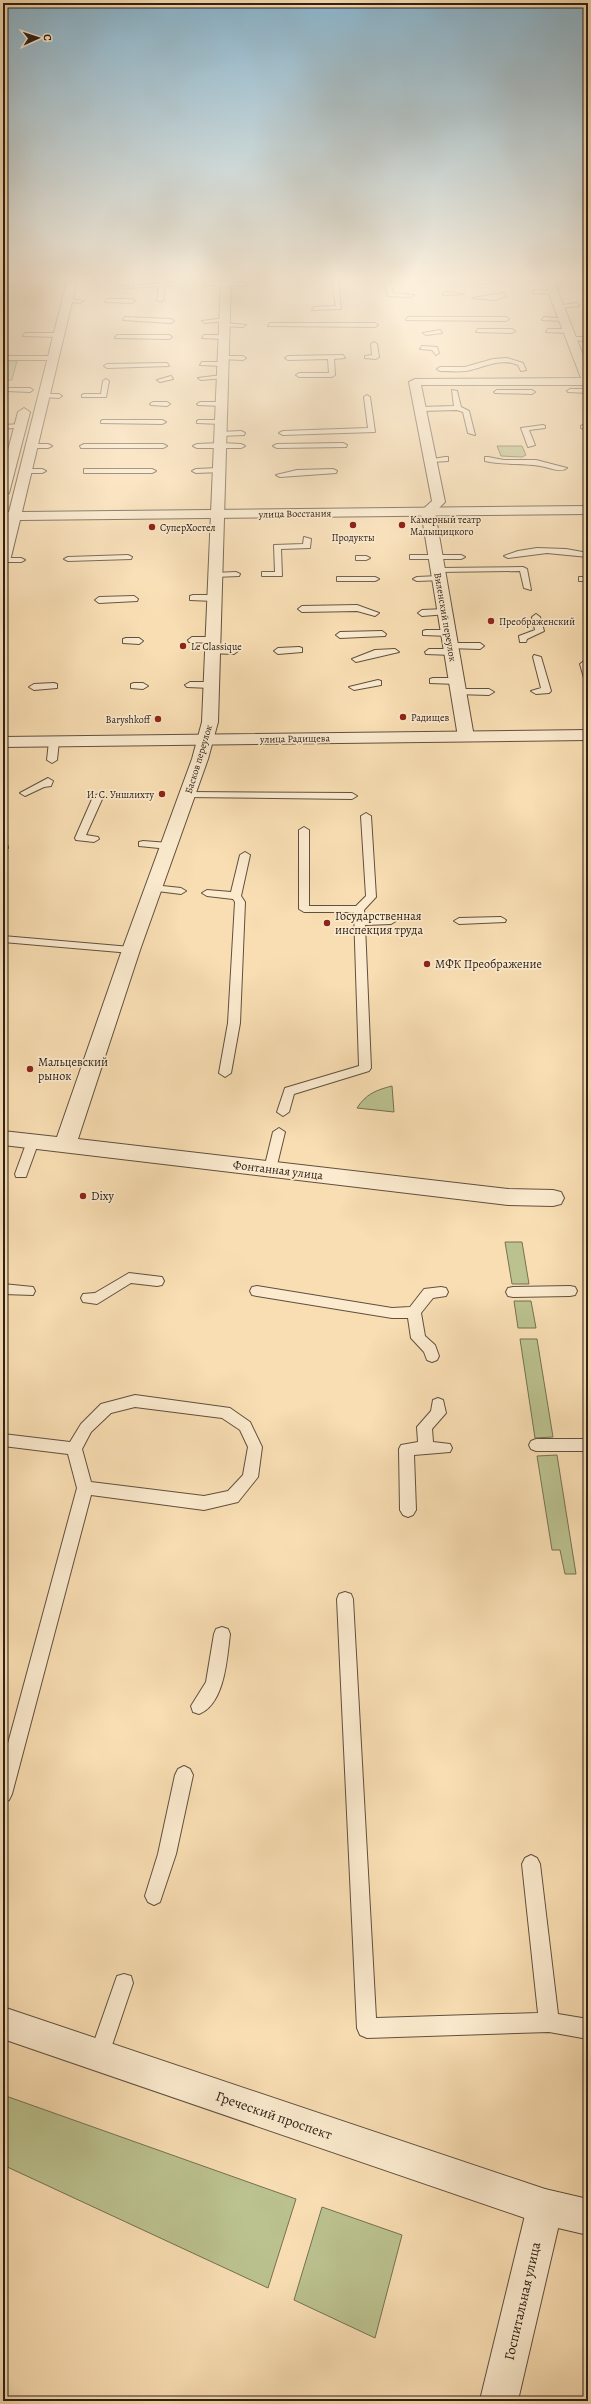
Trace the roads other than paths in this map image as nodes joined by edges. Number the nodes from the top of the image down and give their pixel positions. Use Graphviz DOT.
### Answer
graph roads {
  1 [pos="29,393"];
  2 [pos="104,393"];
  3 [pos="222,393"];
  4 [pos="417,393"];
  5 [pos="455,393"];
  6 [pos="43,396"];
  7 [pos="59,396"];
  8 [pos="84,396"];
  9 [pos="367,396"];
  10 [pos="153,404"];
  11 [pos="167,404"];
  12 [pos="200,404"];
  13 [pos="222,404"];
  14 [pos="458,408"];
  15 [pos="421,409"];
  16 [pos="103,422"];
  17 [pos="162,422"];
  18 [pos="198,422"];
  19 [pos="21,426"];
  20 [pos="3,427"];
  21 [pos="543,427"];
  22 [pos="241,433"];
  23 [pos="284,433"];
  24 [pos="472,433"];
  25 [pos="220,437"];
  26 [pos="343,445"];
  27 [pos="32,446"];
  28 [pos="48,446"];
  29 [pos="84,446"];
  30 [pos="163,446"];
  31 [pos="197,446"];
  32 [pos="241,446"];
  33 [pos="277,446"];
  34 [pos="445,459"];
  35 [pos="488,459"];
  36 [pos="431,460"];
  37 [pos="536,462"];
  38 [pos="563,468"];
  39 [pos="219,470"];
  40 [pos="26,471"];
  41 [pos="42,471"];
  42 [pos="87,471"];
  43 [pos="152,471"];
  44 [pos="196,471"];
  45 [pos="333,471"];
  46 [pos="280,475"];
  47 [pos="3,493"];
  48 [pos="588,500"];
  49 [pos="439,502"];
  50 [pos="3,506"];
  51 [pos="217,508"];
  52 [pos="588,510"];
  53 [pos="12,512"];
  54 [pos="428,512"];
  55 [pos="307,539"];
  56 [pos="586,555"];
  57 [pos="508,556"];
  58 [pos="128,557"];
  59 [pos="413,557"];
  60 [pos="461,557"];
  61 [pos="68,559"];
  62 [pos="21,560"];
  63 [pos="3,561"];
  64 [pos="438,568"];
  65 [pos="236,574"];
  66 [pos="265,574"];
  67 [pos="214,575"];
  68 [pos="340,579"];
  69 [pos="375,579"];
  70 [pos="416,579"];
  71 [pos="528,588"];
  72 [pos="193,598"];
  73 [pos="214,598"];
  74 [pos="134,599"];
  75 [pos="99,600"];
  76 [pos="302,609"];
  77 [pos="422,612"];
  78 [pos="445,612"];
  79 [pos="375,613"];
  80 [pos="536,617"];
  81 [pos="426,633"];
  82 [pos="382,634"];
  83 [pos="340,635"];
  84 [pos="192,640"];
  85 [pos="523,640"];
  86 [pos="126,641"];
  87 [pos="138,641"];
  88 [pos="451,644"];
  89 [pos="212,646"];
  90 [pos="480,646"];
  91 [pos="299,650"];
  92 [pos="234,651"];
  93 [pos="278,651"];
  94 [pos="395,652"];
  95 [pos="429,652"];
  96 [pos="536,657"];
  97 [pos="356,659"];
  98 [pos="588,664"];
  99 [pos="588,678"];
  100 [pos="433,682"];
  101 [pos="378,683"];
  102 [pos="190,685"];
  103 [pos="211,685"];
  104 [pos="54,686"];
  105 [pos="458,686"];
  106 [pos="34,687"];
  107 [pos="354,687"];
  108 [pos="536,691"];
  109 [pos="489,692"];
  110 [pos="588,735"];
  111 [pos="466,737"];
  112 [pos="205,740"];
  113 [pos="54,741"];
  114 [pos="3,742"];
  115 [pos="52,760"];
  116 [pos="48,781"];
  117 [pos="25,793"];
  118 [pos="187,795"];
  119 [pos="352,796"];
  120 [pos="98,797"];
  121 [pos="366,816"];
  122 [pos="304,830"];
  123 [pos="94,839"];
  124 [pos="143,844"];
  125 [pos="169,846"];
  126 [pos="245,855"];
  127 [pos="153,888"];
  128 [pos="181,891"];
  129 [pos="207,893"];
  130 [pos="236,896"];
  131 [pos="360,909"];
  132 [pos="501,920"];
  133 [pos="391,921"];
  134 [pos="459,921"];
  135 [pos="360,922"];
  136 [pos="3,939"];
  137 [pos="131,950"];
  138 [pos="225,1073"];
  139 [pos="283,1112"];
  140 [pos="279,1132"];
  141 [pos="3,1138"];
  142 [pos="33,1141"];
  143 [pos="65,1145"];
  144 [pos="270,1169"];
  145 [pos="21,1174"];
  146 [pos="553,1198"];
  147 [pos="157,1281"];
  148 [pos="3,1289"];
  149 [pos="28,1291"];
  150 [pos="257,1291"];
  151 [pos="570,1291"];
  152 [pos="441,1292"];
  153 [pos="513,1292"];
  154 [pos="88,1298"];
  155 [pos="414,1312"];
  156 [pos="432,1356"];
  157 [pos="438,1404"];
  158 [pos="3,1440"];
  159 [pos="588,1445"];
  160 [pos="536,1446"];
  161 [pos="426,1448"];
  162 [pos="445,1448"];
  163 [pos="74,1449"];
  164 [pos="85,1488"];
  165 [pos="408,1510"];
  166 [pos="346,1599"];
  167 [pos="222,1634"];
  168 [pos="199,1706"];
  169 [pos="184,1775"];
  170 [pos="3,1794"];
  171 [pos="530,1864"];
  172 [pos="154,1896"];
  173 [pos="124,1983"];
  174 [pos="549,2022"];
  175 [pos="3,2023"];
  176 [pos="588,2029"];
  177 [pos="99,2056"];
  178 [pos="545,2207"];
  179 [pos="588,2217"];
  180 [pos="499,2399"];
  1 -- 19 [label="street"];
  2 -- 8 [label="lane"];
  3 -- 13 [label="street, Басков переулок"];
  4 -- 15 [label="street"];
  5 -- 14 [label="lane"];
  6 -- 7 [label="lane"];
  6 -- 27 [label="street"];
  9 -- 23 [label="lane"];
  10 -- 11 [label="lane"];
  12 -- 13 [label="lane"];
  13 -- 25 [label="street, Басков переулок"];
  14 -- 15 [label="lane"];
  14 -- 24 [label="lane"];
  15 -- 36 [label="street"];
  16 -- 17 [label="lane"];
  18 -- 25 [label="lane"];
  19 -- 20 [label="lane"];
  19 -- 47 [label="street"];
  21 -- 37 [label="lane"];
  22 -- 25 [label="lane"];
  25 -- 31 [label="lane"];
  25 -- 32 [label="lane"];
  25 -- 39 [label="street, Басков переулок"];
  26 -- 33 [label="lane"];
  27 -- 28 [label="lane"];
  27 -- 40 [label="street"];
  29 -- 30 [label="lane"];
  34 -- 36 [label="lane"];
  35 -- 37 [label="lane"];
  36 -- 49 [label="street"];
  37 -- 38 [label="lane"];
  39 -- 44 [label="lane"];
  39 -- 51 [label="street, Басков переулок"];
  40 -- 41 [label="lane"];
  40 -- 53 [label="street"];
  42 -- 43 [label="lane"];
  45 -- 46 [label="lane"];
  48 -- 49 [label="street, улица Восстания"];
  49 -- 51 [label="street, улица Восстания"];
  49 -- 54 [label="street"];
  50 -- 53 [label="street, улица Восстания"];
  51 -- 53 [label="street, улица Восстания"];
  51 -- 54 [label="street, улица Восстания"];
  51 -- 67 [label="street, Басков переулок"];
  52 -- 54 [label="street, улица Восстания"];
  53 -- 63 [label="street"];
  54 -- 64 [label="street, Виленский переулок"];
  55 -- 66 [label="lane"];
  56 -- 57 [label="lane"];
  58 -- 61 [label="lane"];
  59 -- 64 [label="lane"];
  60 -- 64 [label="lane"];
  62 -- 63 [label="lane"];
  64 -- 70 [label="lane"];
  64 -- 71 [label="lane"];
  64 -- 78 [label="street, Виленский переулок"];
  65 -- 67 [label="lane"];
  67 -- 73 [label="street, Басков переулок"];
  68 -- 69 [label="lane"];
  72 -- 73 [label="lane"];
  73 -- 89 [label="street, Басков переулок"];
  74 -- 75 [label="lane"];
  76 -- 79 [label="lane"];
  77 -- 78 [label="lane"];
  78 -- 88 [label="street, Виленский переулок"];
  80 -- 85 [label="lane"];
  81 -- 88 [label="lane"];
  82 -- 83 [label="lane"];
  84 -- 89 [label="lane"];
  86 -- 87 [label="lane"];
  88 -- 90 [label="lane"];
  88 -- 95 [label="lane"];
  88 -- 105 [label="street, Виленский переулок"];
  89 -- 92 [label="lane"];
  89 -- 103 [label="street, Басков переулок"];
  91 -- 93 [label="lane"];
  94 -- 97 [label="lane"];
  96 -- 108 [label="lane"];
  98 -- 99 [label="lane"];
  100 -- 105 [label="lane"];
  101 -- 107 [label="lane"];
  102 -- 103 [label="lane"];
  103 -- 112 [label="street, Басков переулок"];
  104 -- 106 [label="lane"];
  105 -- 109 [label="lane"];
  105 -- 111 [label="street, Виленский переулок"];
  110 -- 111 [label="street, улица Радищева"];
  111 -- 112 [label="street, улица Радищева"];
  112 -- 113 [label="street, улица Радищева"];
  112 -- 118 [label="street, Басков переулок"];
  113 -- 114 [label="street, улица Радищева"];
  113 -- 115 [label="lane"];
  116 -- 117 [label="lane"];
  118 -- 119 [label="lane"];
  118 -- 125 [label="street, Басков переулок"];
  120 -- 123 [label="lane"];
  121 -- 131 [label="lane"];
  122 -- 131 [label="lane"];
  124 -- 125 [label="lane"];
  125 -- 127 [label="street, Басков переулок"];
  126 -- 130 [label="lane"];
  127 -- 128 [label="lane"];
  127 -- 137 [label="street, Басков переулок"];
  129 -- 130 [label="lane"];
  130 -- 138 [label="lane"];
  131 -- 135 [label="lane"];
  132 -- 134 [label="lane"];
  133 -- 135 [label="lane"];
  135 -- 139 [label="lane"];
  136 -- 137 [label="lane"];
  137 -- 143 [label="street, Басков переулок"];
  140 -- 144 [label="lane"];
  141 -- 142 [label="street, Фонтанная улица"];
  142 -- 143 [label="street, Фонтанная улица"];
  142 -- 145 [label="lane"];
  143 -- 144 [label="street, Фонтанная улица"];
  144 -- 146 [label="street, Фонтанная улица"];
  147 -- 154 [label="lane"];
  148 -- 149 [label="lane"];
  150 -- 155 [label="lane"];
  151 -- 153 [label="lane"];
  152 -- 155 [label="lane"];
  155 -- 156 [label="lane"];
  157 -- 161 [label="lane"];
  158 -- 163 [label="lane"];
  159 -- 160 [label="lane"];
  161 -- 162 [label="lane"];
  161 -- 165 [label="lane"];
  163 -- 164 [label="lane"];
  163 -- 164 [label="lane"];
  164 -- 170 [label="lane"];
  166 -- 174 [label="lane"];
  167 -- 168 [label="lane"];
  169 -- 172 [label="lane"];
  171 -- 174 [label="lane"];
  173 -- 177 [label="lane"];
  174 -- 176 [label="lane"];
  175 -- 177 [label="street, Греческий проспект"];
  177 -- 178 [label="street, Греческий проспект"];
  178 -- 179 [label="street, Греческий проспект"];
  178 -- 180 [label="street, Госпитальная улица"];
}
